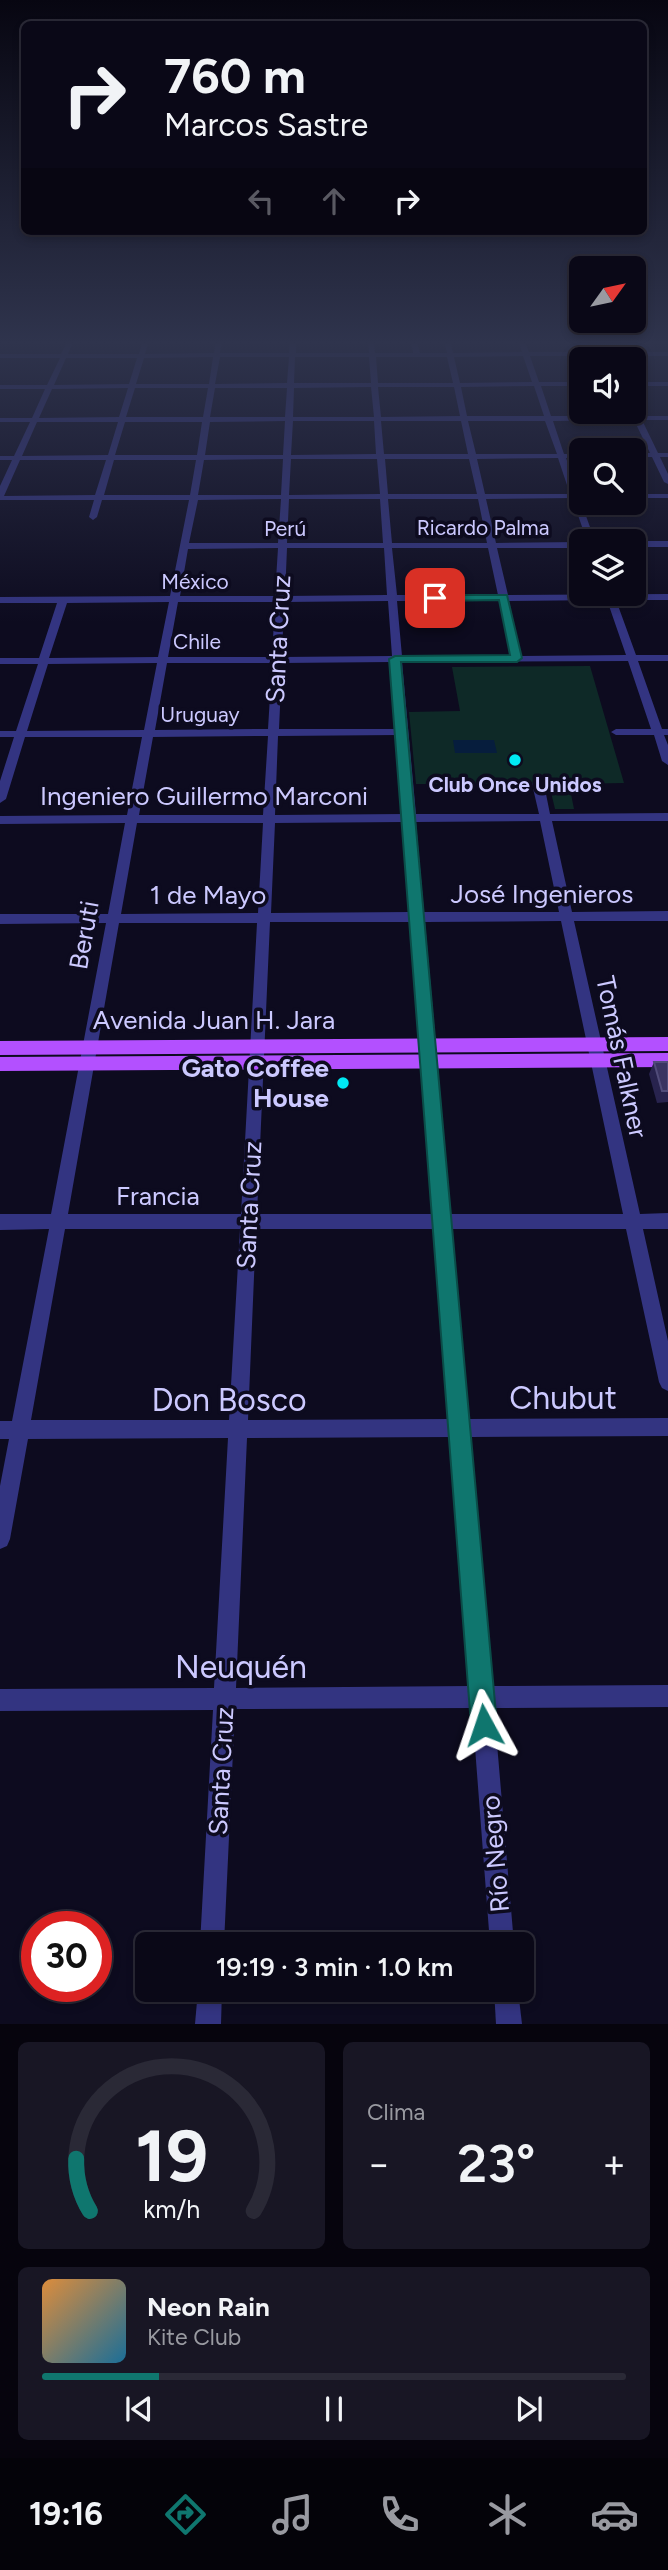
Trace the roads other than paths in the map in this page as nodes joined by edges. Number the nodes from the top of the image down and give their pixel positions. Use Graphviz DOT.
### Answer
graph roads {
  1 [pos="27,434"];
  2 [pos="118,434"];
  3 [pos="203,434"];
  4 [pos="288,434"];
  5 [pos="378,434"];
  6 [pos="468,434"];
  7 [pos="554,434"];
  8 [pos="645,434"];
  9 [pos="646,455"];
  10 [pos="655,455"];
  11 [pos="668,455"];
  12 [pos="287,456"];
  13 [pos="380,456"];
  14 [pos="473,456"];
  15 [pos="561,456"];
  16 [pos="569,456"];
  17 [pos="17,457"];
  18 [pos="111,457"];
  19 [pos="201,457"];
  20 [pos="0,458"];
  21 [pos="569,475"];
  22 [pos="668,482"];
  23 [pos="0,496"];
  24 [pos="382,496"];
  25 [pos="481,496"];
  26 [pos="569,496"];
  27 [pos="646,496"];
  28 [pos="668,496"];
  29 [pos="285,497"];
  30 [pos="99,498"];
  31 [pos="194,498"];
  32 [pos="93,517"];
  33 [pos="646,544"];
  34 [pos="668,544"];
  35 [pos="386,545"];
  36 [pos="492,545"];
  37 [pos="569,545"];
  38 [pos="283,546"];
  39 [pos="185,547"];
  40 [pos="569,596"];
  41 [pos="646,596"];
  42 [pos="503,597"];
  43 [pos="668,597"];
  44 [pos="280,598"];
  45 [pos="389,598"];
  46 [pos="63,599"];
  47 [pos="175,599"];
  48 [pos="0,600"];
  49 [pos="614,606"];
  50 [pos="517,658"];
  51 [pos="632,658"];
  52 [pos="668,658"];
  53 [pos="395,659"];
  54 [pos="162,660"];
  55 [pos="277,660"];
  56 [pos="0,661"];
  57 [pos="44,661"];
  58 [pos="273,732"];
  59 [pos="401,732"];
  60 [pos="616,732"];
  61 [pos="663,732"];
  62 [pos="148,733"];
  63 [pos="0,734"];
  64 [pos="21,734"];
  65 [pos="668,761"];
  66 [pos="538,784"];
  67 [pos="0,799"];
  68 [pos="408,817"];
  69 [pos="547,817"];
  70 [pos="668,817"];
  71 [pos="269,818"];
  72 [pos="132,819"];
  73 [pos="0,820"];
  74 [pos="416,916"];
  75 [pos="668,916"];
  76 [pos="264,917"];
  77 [pos="567,917"];
  78 [pos="114,918"];
  79 [pos="0,919"];
  80 [pos="668,1044"];
  81 [pos="0,1048"];
  82 [pos="596,1052"];
  83 [pos="429,1053"];
  84 [pos="257,1054"];
  85 [pos="88,1056"];
  86 [pos="668,1060"];
  87 [pos="0,1064"];
  88 [pos="442,1219"];
  89 [pos="249,1220"];
  90 [pos="668,1220"];
  91 [pos="633,1221"];
  92 [pos="0,1222"];
  93 [pos="58,1222"];
  94 [pos="668,1382"];
  95 [pos="668,1427"];
  96 [pos="459,1428"];
  97 [pos="238,1429"];
  98 [pos="0,1430"];
  99 [pos="20,1430"];
  100 [pos="0,1539"];
  101 [pos="668,1696"];
  102 [pos="482,1698"];
  103 [pos="224,1699"];
  104 [pos="0,1700"];
  105 [pos="213,1932"];
  106 [pos="501,1932"];
  107 [pos="209,2002"];
  108 [pos="507,2002"];
  109 [pos="208,2024"];
  110 [pos="509,2024"];
  1 -- 17 [label="street"];
  2 -- 18 [label="street"];
  3 -- 19 [label="street, Beruti"];
  4 -- 12 [label="street, Santa Cruz"];
  5 -- 13 [label="street, Río Negro"];
  6 -- 14 [label="street"];
  7 -- 15 [label="street"];
  8 -- 10 [label="street"];
  9 -- 10 [label="street"];
  10 -- 11 [label="street"];
  10 -- 22 [label="street"];
  12 -- 13 [label="street"];
  12 -- 19 [label="street"];
  12 -- 29 [label="street, Santa Cruz"];
  13 -- 14 [label="street"];
  13 -- 24 [label="street, Río Negro"];
  14 -- 15 [label="street"];
  14 -- 25 [label="street"];
  15 -- 16 [label="street"];
  15 -- 21 [label="street"];
  17 -- 18 [label="street"];
  17 -- 20 [label="street"];
  17 -- 23 [label="street"];
  18 -- 19 [label="street"];
  18 -- 30 [label="street"];
  19 -- 31 [label="street, Beruti"];
  23 -- 30 [label="street"];
  24 -- 25 [label="street"];
  24 -- 29 [label="street"];
  24 -- 35 [label="street, Río Negro"];
  25 -- 26 [label="street"];
  25 -- 36 [label="street"];
  27 -- 28 [label="street"];
  29 -- 31 [label="street"];
  29 -- 38 [label="street, Santa Cruz"];
  30 -- 31 [label="street"];
  30 -- 32 [label="street"];
  31 -- 39 [label="street, Beruti"];
  33 -- 34 [label="street"];
  35 -- 36 [label="street, Ricardo Palma"];
  35 -- 38 [label="street, Perú"];
  35 -- 45 [label="street, Río Negro"];
  36 -- 37 [label="street, Ricardo Palma"];
  36 -- 42 [label="street"];
  38 -- 39 [label="street, Perú"];
  38 -- 44 [label="street, Santa Cruz"];
  39 -- 47 [label="street, Beruti"];
  40 -- 42 [label="street, México"];
  41 -- 43 [label="street, México"];
  42 -- 45 [label="street, México"];
  42 -- 50 [label="street"];
  44 -- 45 [label="street, México"];
  44 -- 47 [label="street, México"];
  44 -- 55 [label="street, Santa Cruz"];
  45 -- 53 [label="street, Río Negro"];
  46 -- 47 [label="street, México"];
  46 -- 48 [label="street, México"];
  46 -- 57 [label="street"];
  47 -- 54 [label="street, Beruti"];
  49 -- 51 [label="street"];
  50 -- 51 [label="street, Chile"];
  50 -- 53 [label="street, Chile"];
  51 -- 52 [label="street, Chile"];
  51 -- 61 [label="street"];
  53 -- 55 [label="street, Chile"];
  53 -- 59 [label="street, Río Negro"];
  54 -- 55 [label="street, Chile"];
  54 -- 57 [label="street, Chile"];
  54 -- 62 [label="street, Beruti"];
  55 -- 58 [label="street, Santa Cruz"];
  56 -- 57 [label="street, Chile"];
  57 -- 64 [label="street"];
  58 -- 59 [label="street, Uruguay"];
  58 -- 62 [label="street, Uruguay"];
  58 -- 71 [label="street, Santa Cruz"];
  59 -- 68 [label="street, Río Negro"];
  60 -- 61 [label="street"];
  61 -- 65 [label="street"];
  62 -- 64 [label="street, Uruguay"];
  62 -- 72 [label="street, Beruti"];
  63 -- 64 [label="street, Uruguay"];
  64 -- 67 [label="street"];
  66 -- 69 [label="street, Tomás Falkner"];
  68 -- 69 [label="street, Ingeniero Guillermo Marconi"];
  68 -- 71 [label="street, Ingeniero Guillermo Marconi"];
  68 -- 74 [label="street, Río Negro"];
  69 -- 70 [label="street, Ingeniero Guillermo Marconi"];
  69 -- 77 [label="street, Tomás Falkner"];
  71 -- 72 [label="street, Ingeniero Guillermo Marconi"];
  71 -- 76 [label="street, Santa Cruz"];
  72 -- 73 [label="street, Ingeniero Guillermo Marconi"];
  72 -- 78 [label="street, Beruti"];
  74 -- 76 [label="street, 1 de Mayo"];
  74 -- 77 [label="street, José Ingenieros"];
  74 -- 83 [label="street, Río Negro"];
  75 -- 77 [label="street, José Ingenieros"];
  76 -- 78 [label="street, 1 de Mayo"];
  76 -- 84 [label="street, Santa Cruz"];
  77 -- 82 [label="street, Tomás Falkner"];
  78 -- 79 [label="street, 1 de Mayo"];
  78 -- 85 [label="street, Beruti"];
  80 -- 82 [label="main road"];
  81 -- 85 [label="main road, Avenida Juan H. Jara"];
  82 -- 83 [label="main road, Avenida Juan H. Jara"];
  82 -- 86 [label="main road"];
  82 -- 91 [label="street, Tomás Falkner"];
  83 -- 84 [label="main road, Avenida Juan H. Jara"];
  83 -- 88 [label="street, Río Negro"];
  84 -- 85 [label="main road, Avenida Juan H. Jara"];
  84 -- 89 [label="street, Santa Cruz"];
  85 -- 87 [label="main road, Avenida Juan H. Jara"];
  85 -- 93 [label="street, Beruti"];
  88 -- 89 [label="street, Francia"];
  88 -- 91 [label="street, Francia"];
  88 -- 96 [label="street, Río Negro"];
  89 -- 93 [label="street, Francia"];
  89 -- 97 [label="street, Santa Cruz"];
  90 -- 91 [label="street, Francia"];
  91 -- 94 [label="street, Tomás Falkner"];
  92 -- 93 [label="street, Francia"];
  93 -- 99 [label="street, Beruti"];
  95 -- 96 [label="street, Chubut"];
  96 -- 97 [label="street, Don Bosco"];
  96 -- 102 [label="street, Río Negro"];
  97 -- 99 [label="street, Don Bosco"];
  97 -- 103 [label="street, Santa Cruz"];
  98 -- 99 [label="street, Don Bosco"];
  99 -- 100 [label="street, Beruti"];
  101 -- 102 [label="street, Neuquén"];
  102 -- 103 [label="street, Neuquén"];
  102 -- 106 [label="street, Río Negro"];
  103 -- 104 [label="street, Neuquén"];
  103 -- 105 [label="street, Santa Cruz"];
  107 -- 109 [label="street"];
  108 -- 110 [label="street"];
}
